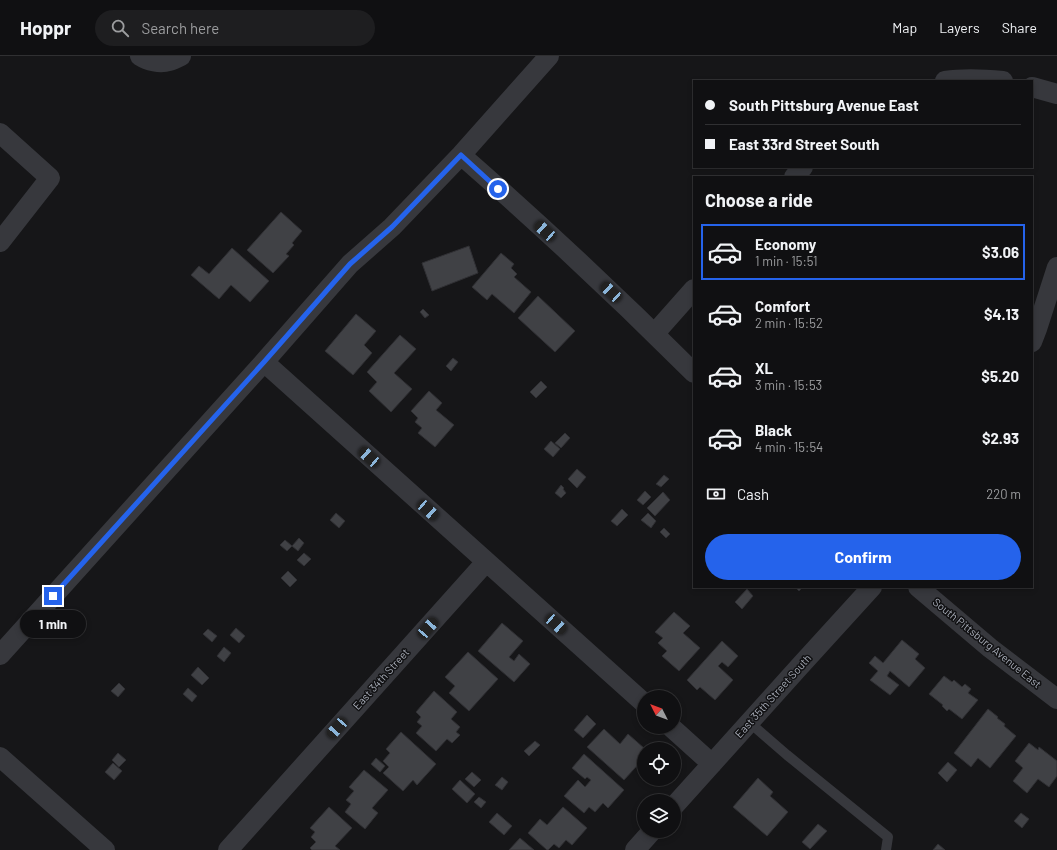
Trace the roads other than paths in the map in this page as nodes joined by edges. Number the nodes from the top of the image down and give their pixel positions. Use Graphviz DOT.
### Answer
graph roads {
  1 [pos="140,56"];
  2 [pos="181,56"];
  3 [pos="549,56"];
  4 [pos="950,80"];
  5 [pos="992,80"];
  6 [pos="1033,87"];
  7 [pos="1057,94"];
  8 [pos="0,133"];
  9 [pos="461,155"];
  10 [pos="802,168"];
  11 [pos="795,176"];
  12 [pos="0,242"];
  13 [pos="1057,267"];
  14 [pos="693,290"];
  15 [pos="655,333"];
  16 [pos="1033,339"];
  17 [pos="264,362"];
  18 [pos="693,372"];
  19 [pos="486,562"];
  20 [pos="871,588"];
  21 [pos="919,588"];
  22 [pos="0,655"];
  23 [pos="637,697"];
  24 [pos="1057,699"];
  25 [pos="749,722"];
  26 [pos="679,734"];
  27 [pos="0,757"];
  28 [pos="712,764"];
  29 [pos="681,798"];
  30 [pos="646,838"];
  31 [pos="105,850"];
  32 [pos="228,850"];
  33 [pos="635,850"];
  34 [pos="886,850"];
  1 -- 2 [label="street"];
  3 -- 9 [label="street"];
  4 -- 5 [label="street"];
  6 -- 7 [label="street"];
  8 -- 12 [label="street"];
  9 -- 15 [label="street"];
  9 -- 17 [label="street"];
  10 -- 11 [label="street"];
  13 -- 16 [label="street"];
  14 -- 15 [label="street"];
  15 -- 18 [label="street"];
  17 -- 19 [label="street"];
  17 -- 22 [label="street"];
  19 -- 23 [label="street"];
  19 -- 32 [label="street, East 34th Street"];
  20 -- 25 [label="street, East 35th Street South"];
  21 -- 24 [label="street, South Pittsburg Avenue East"];
  25 -- 28 [label="street, East 35th Street South"];
  25 -- 34 [label="lane"];
  26 -- 28 [label="street"];
  27 -- 31 [label="street"];
  28 -- 29 [label="street, East 35th Street South"];
  30 -- 33 [label="street"];
}
